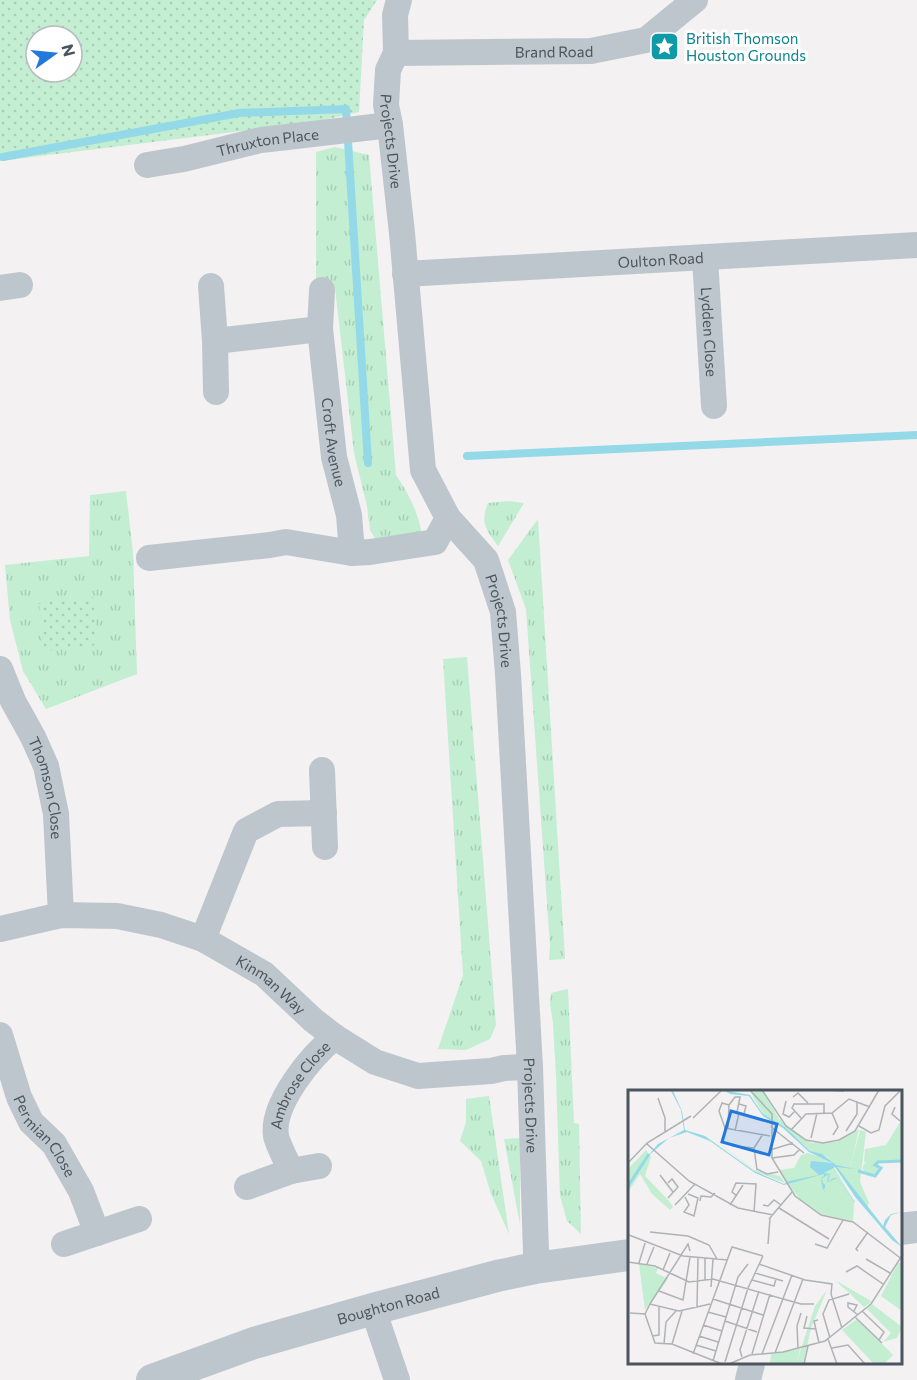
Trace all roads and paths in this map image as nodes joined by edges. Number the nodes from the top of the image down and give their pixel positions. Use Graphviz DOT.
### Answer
graph roads {
  1 [pos="399,0"];
  2 [pos="695,0"];
  3 [pos="396,53"];
  4 [pos="381,126"];
  5 [pos="147,165"];
  6 [pos="917,245"];
  7 [pos="705,258"];
  8 [pos="405,274"];
  9 [pos="211,286"];
  10 [pos="322,290"];
  11 [pos="320,329"];
  12 [pos="215,341"];
  13 [pos="216,392"];
  14 [pos="714,406"];
  15 [pos="448,518"];
  16 [pos="352,553"];
  17 [pos="149,558"];
  18 [pos="0,669"];
  19 [pos="322,770"];
  20 [pos="324,813"];
  21 [pos="325,847"];
  22 [pos="61,915"];
  23 [pos="0,929"];
  24 [pos="203,939"];
  25 [pos="0,1035"];
  26 [pos="335,1037"];
  27 [pos="530,1067"];
  28 [pos="319,1166"];
  29 [pos="291,1171"];
  30 [pos="247,1187"];
  31 [pos="139,1220"];
  32 [pos="97,1233"];
  33 [pos="64,1244"];
  34 [pos="628,1256"];
  35 [pos="535,1268"];
  36 [pos="373,1309"];
  37 [pos="752,1365"];
  38 [pos="152,1380"];
  39 [pos="398,1380"];
  40 [pos="748,1380"];
  1 -- 3 [label="street, Projects Drive"];
  2 -- 3 [label="street, Brand Road"];
  3 -- 4 [label="street, Projects Drive"];
  4 -- 5 [label="street, Thruxton Place"];
  4 -- 8 [label="street, Projects Drive"];
  6 -- 7 [label="street, Oulton Road"];
  7 -- 8 [label="street, Oulton Road"];
  7 -- 14 [label="street, Lydden Close"];
  8 -- 15 [label="street, Projects Drive"];
  9 -- 12 [label="street"];
  10 -- 11 [label="street, Croft Avenue"];
  11 -- 12 [label="street"];
  11 -- 16 [label="street, Croft Avenue"];
  12 -- 13 [label="street"];
  15 -- 16 [label="street"];
  15 -- 27 [label="street, Projects Drive"];
  16 -- 17 [label="street"];
  18 -- 22 [label="street, Thomson Close"];
  19 -- 20 [label="street"];
  20 -- 21 [label="street"];
  20 -- 24 [label="street"];
  22 -- 23 [label="street, Kinman Way"];
  22 -- 24 [label="street, Kinman Way"];
  24 -- 26 [label="street, Kinman Way"];
  25 -- 32 [label="street, Permian Close"];
  26 -- 27 [label="street, Kinman Way"];
  26 -- 29 [label="street, Ambrose Close"];
  27 -- 35 [label="street, Projects Drive"];
  28 -- 29 [label="street"];
  29 -- 30 [label="street"];
  31 -- 32 [label="street"];
  32 -- 33 [label="street"];
  34 -- 35 [label="street, Boughton Road"];
  35 -- 36 [label="street, Boughton Road"];
  36 -- 38 [label="street, Boughton Road"];
  36 -- 39 [label="street"];
  37 -- 40 [label="street"];
}
